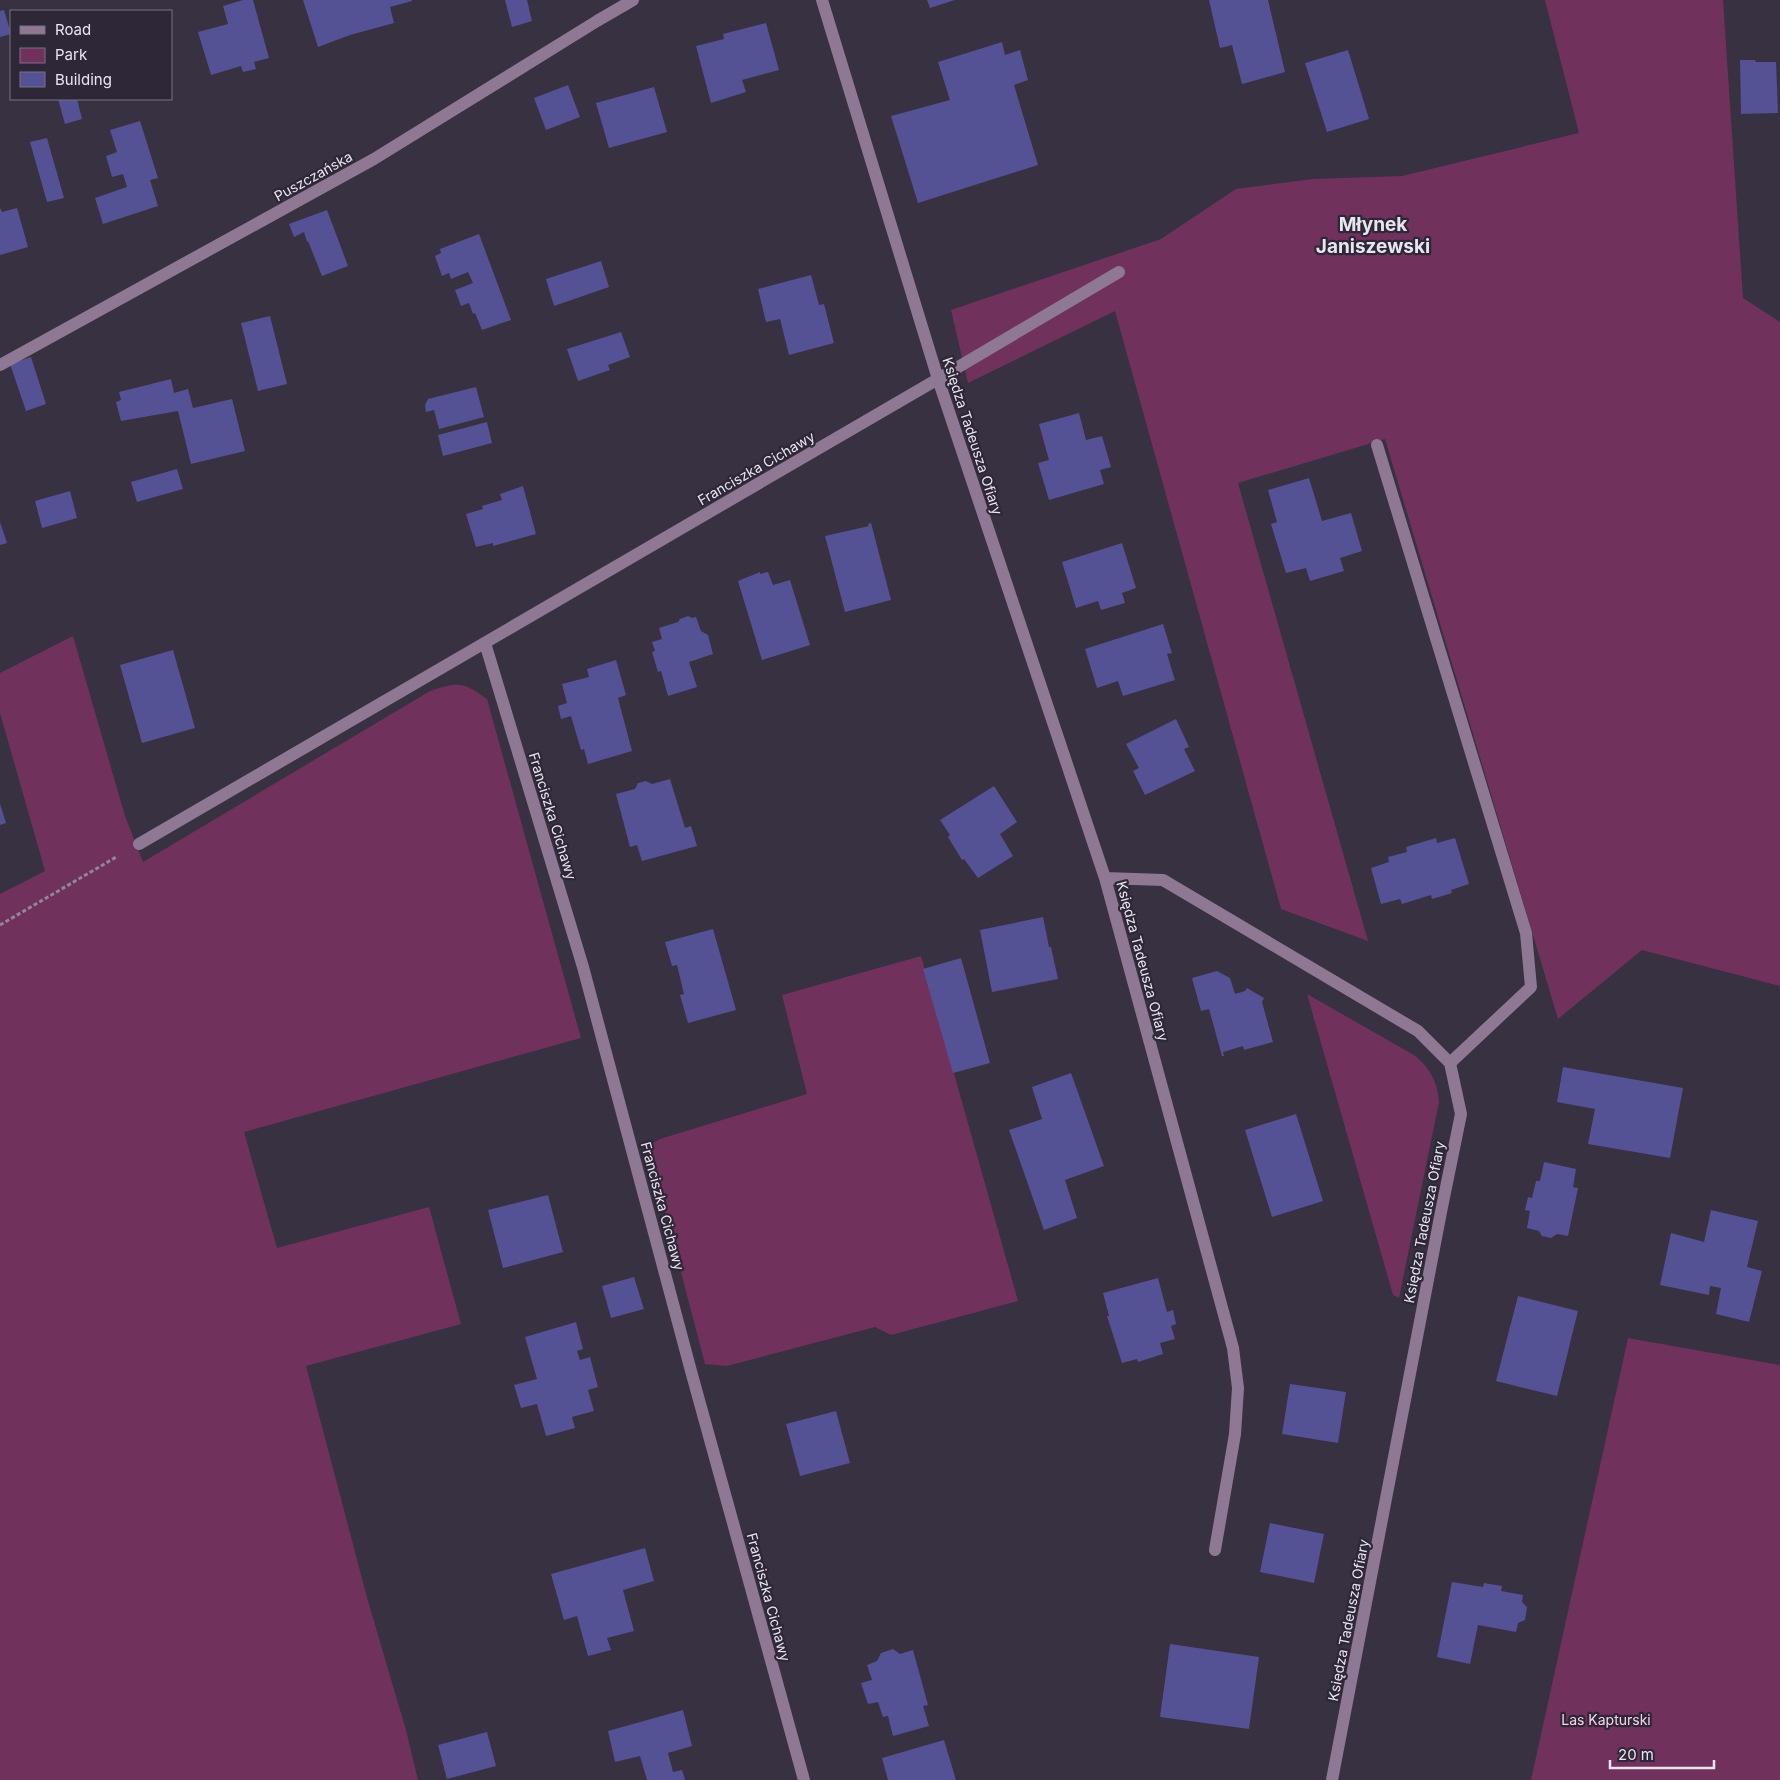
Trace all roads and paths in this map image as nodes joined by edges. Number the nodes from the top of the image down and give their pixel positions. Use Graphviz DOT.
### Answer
graph roads {
  1 [pos="633,0"];
  2 [pos="822,0"];
  3 [pos="1119,272"];
  4 [pos="0,365"];
  5 [pos="938,379"];
  6 [pos="1377,445"];
  7 [pos="485,642"];
  8 [pos="139,844"];
  9 [pos="1105,878"];
  10 [pos="0,924"];
  11 [pos="1450,1062"];
  12 [pos="1215,1550"];
  13 [pos="804,1780"];
  14 [pos="1332,1780"];
  1 -- 4 [label="street, Puszczańska"];
  2 -- 5 [label="street, Księdza Tadeusza Ofiary"];
  3 -- 5 [label="street, Franciszka Cichawy"];
  5 -- 7 [label="street, Franciszka Cichawy"];
  5 -- 9 [label="street, Księdza Tadeusza Ofiary"];
  6 -- 11 [label="street"];
  7 -- 8 [label="street, Franciszka Cichawy"];
  7 -- 13 [label="street, Franciszka Cichawy"];
  8 -- 10 [label="path"];
  9 -- 11 [label="street, Księdza Tadeusza Ofiary"];
  9 -- 12 [label="street, Księdza Tadeusza Ofiary"];
  11 -- 14 [label="street, Księdza Tadeusza Ofiary"];
}
